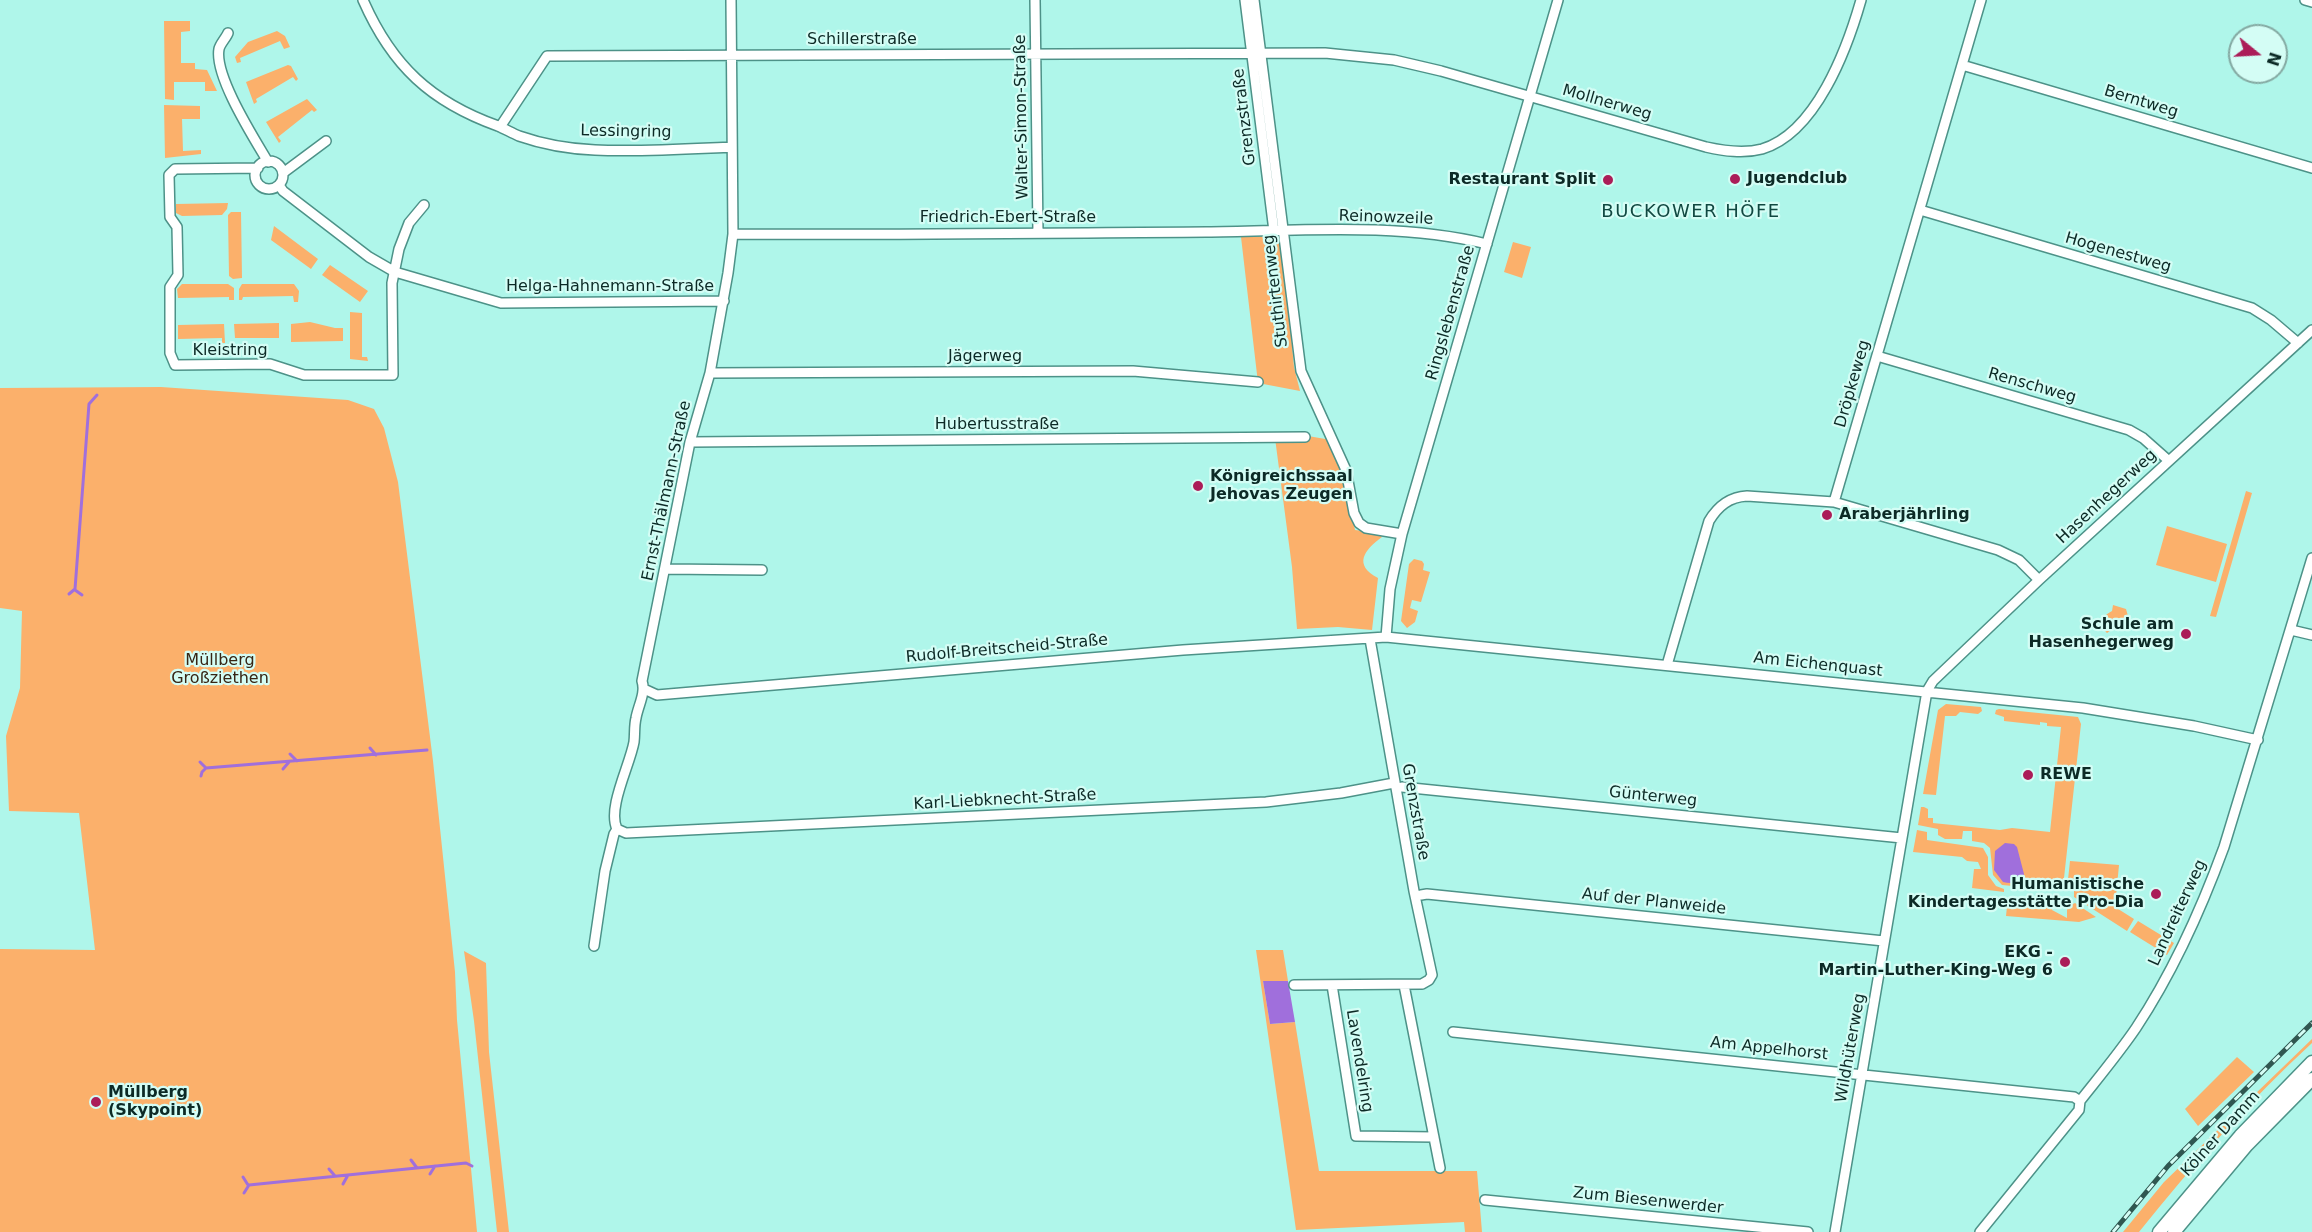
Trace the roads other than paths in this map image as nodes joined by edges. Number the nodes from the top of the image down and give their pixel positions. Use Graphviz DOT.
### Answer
graph roads {
  1 [pos="363,0"];
  2 [pos="731,0"];
  3 [pos="1035,0"];
  4 [pos="1245,0"];
  5 [pos="1254,0"];
  6 [pos="1558,0"];
  7 [pos="1861,0"];
  8 [pos="1981,0"];
  9 [pos="2305,0"];
  10 [pos="2312,2"];
  11 [pos="228,33"];
  12 [pos="1257,53"];
  13 [pos="1036,54"];
  14 [pos="731,56"];
  15 [pos="1962,65"];
  16 [pos="1530,96"];
  17 [pos="500,127"];
  18 [pos="326,141"];
  19 [pos="732,147"];
  20 [pos="268,162"];
  21 [pos="258,168"];
  22 [pos="2312,168"];
  23 [pos="283,173"];
  24 [pos="279,185"];
  25 [pos="424,205"];
  26 [pos="1920,210"];
  27 [pos="1279,230"];
  28 [pos="1038,233"];
  29 [pos="733,234"];
  30 [pos="1487,244"];
  31 [pos="394,272"];
  32 [pos="724,301"];
  33 [pos="2312,330"];
  34 [pos="2298,343"];
  35 [pos="1877,356"];
  36 [pos="710,373"];
  37 [pos="1258,382"];
  38 [pos="1305,437"];
  39 [pos="690,442"];
  40 [pos="2169,461"];
  41 [pos="1834,502"];
  42 [pos="1402,534"];
  43 [pos="2312,558"];
  44 [pos="665,569"];
  45 [pos="762,570"];
  46 [pos="2039,580"];
  47 [pos="2291,630"];
  48 [pos="2312,635"];
  49 [pos="1386,637"];
  50 [pos="1372,639"];
  51 [pos="1666,665"];
  52 [pos="644,689"];
  53 [pos="1927,691"];
  54 [pos="2258,740"];
  55 [pos="1398,785"];
  56 [pos="617,829"];
  57 [pos="1902,838"];
  58 [pos="1421,895"];
  59 [pos="1884,941"];
  60 [pos="594,946"];
  61 [pos="1422,984"];
  62 [pos="1294,985"];
  63 [pos="1332,985"];
  64 [pos="1404,985"];
  65 [pos="1453,1032"];
  66 [pos="2312,1062"];
  67 [pos="1862,1074"];
  68 [pos="2312,1079"];
  69 [pos="2080,1101"];
  70 [pos="1434,1137"];
  71 [pos="1440,1168"];
  72 [pos="1485,1200"];
  73 [pos="1808,1232"];
  74 [pos="1835,1232"];
  75 [pos="1980,1232"];
  76 [pos="2159,1232"];
  77 [pos="2174,1232"];
  1 -- 17 [label="street, Lessingring"];
  2 -- 14 [label="street, Ernst-Thälmann-Straße"];
  3 -- 13 [label="street, Walter-Simon-Straße"];
  4 -- 12 [label="street, Grenzstraße"];
  5 -- 12 [label="street, Stuthirtenweg"];
  6 -- 16 [label="street, Ringslebenstraße"];
  7 -- 16 [label="street, Mollnerweg"];
  8 -- 15 [label="street, Dröpkeweg"];
  9 -- 10 [label="street"];
  11 -- 20 [label="street"];
  12 -- 13 [label="street, Schillerstraße"];
  12 -- 16 [label="street, Mollnerweg"];
  12 -- 27 [label="street, Stuthirtenweg"];
  13 -- 14 [label="street, Schillerstraße"];
  13 -- 28 [label="street, Walter-Simon-Straße"];
  14 -- 17 [label="street, Schillerstraße"];
  14 -- 19 [label="street, Ernst-Thälmann-Straße"];
  15 -- 22 [label="street, Berntweg"];
  15 -- 26 [label="street, Dröpkeweg"];
  16 -- 30 [label="street, Ringslebenstraße"];
  17 -- 19 [label="street, Lessingring"];
  18 -- 23 [label="street"];
  19 -- 29 [label="street, Ernst-Thälmann-Straße"];
  20 -- 21 [label="street"];
  20 -- 23 [label="street"];
  21 -- 24 [label="street, Helga-Hahnemann-Straße"];
  21 -- 31 [label="street, Kleistring"];
  23 -- 24 [label="street"];
  24 -- 31 [label="street, Helga-Hahnemann-Straße"];
  25 -- 31 [label="street, Kleistring"];
  26 -- 34 [label="street, Hogenestweg"];
  26 -- 35 [label="street, Dröpkeweg"];
  27 -- 28 [label="street, Friedrich-Ebert-Straße"];
  27 -- 30 [label="street, Reinowzeile"];
  27 -- 42 [label="street, Stuthirtenweg"];
  28 -- 29 [label="street, Friedrich-Ebert-Straße"];
  29 -- 32 [label="street, Ernst-Thälmann-Straße"];
  30 -- 42 [label="street, Ringslebenstraße"];
  31 -- 32 [label="street, Helga-Hahnemann-Straße"];
  32 -- 36 [label="street, Ernst-Thälmann-Straße"];
  33 -- 34 [label="street, Hasenhegerweg"];
  34 -- 40 [label="street, Hasenhegerweg"];
  35 -- 40 [label="street, Renschweg"];
  35 -- 41 [label="street, Dröpkeweg"];
  36 -- 37 [label="street, Jägerweg"];
  36 -- 39 [label="street, Ernst-Thälmann-Straße"];
  38 -- 39 [label="street, Hubertusstraße"];
  39 -- 44 [label="street, Ernst-Thälmann-Straße"];
  40 -- 46 [label="street, Hasenhegerweg"];
  41 -- 46 [label="street"];
  41 -- 51 [label="street"];
  42 -- 49 [label="street, Ringslebenstraße"];
  43 -- 47 [label="street, Landreiterweg"];
  44 -- 45 [label="street"];
  44 -- 52 [label="street, Ernst-Thälmann-Straße"];
  46 -- 53 [label="street, Hasenhegerweg"];
  47 -- 48 [label="street"];
  47 -- 54 [label="street, Landreiterweg"];
  49 -- 50 [label="street, Am Eichenquast"];
  49 -- 51 [label="street, Am Eichenquast"];
  50 -- 52 [label="street, Rudolf-Breitscheid-Straße"];
  50 -- 55 [label="street, Grenzstraße"];
  51 -- 53 [label="street, Am Eichenquast"];
  52 -- 56 [label="street, Ernst-Thälmann-Straße"];
  53 -- 54 [label="street, Am Eichenquast"];
  53 -- 57 [label="street, Wildhüterweg"];
  54 -- 69 [label="street, Landreiterweg"];
  55 -- 56 [label="street, Karl-Liebknecht-Straße"];
  55 -- 57 [label="street, Günterweg"];
  55 -- 61 [label="street, Grenzstraße"];
  56 -- 60 [label="street, Ernst-Thälmann-Straße"];
  57 -- 59 [label="street, Wildhüterweg"];
  58 -- 59 [label="street, Auf der Planweide"];
  59 -- 67 [label="street, Wildhüterweg"];
  61 -- 64 [label="street, Lavendelring"];
  62 -- 63 [label="street, Lavendelring"];
  63 -- 64 [label="street, Lavendelring"];
  63 -- 70 [label="street, Lavendelring"];
  64 -- 70 [label="street"];
  65 -- 67 [label="street, Am Appelhorst"];
  66 -- 76 [label="street, Kölner Damm"];
  67 -- 69 [label="street, Am Appelhorst"];
  67 -- 74 [label="street, Wildhüterweg"];
  68 -- 77 [label="street, Kölner Damm"];
  69 -- 75 [label="street, Landreiterweg"];
  70 -- 71 [label="street"];
  72 -- 73 [label="street, Zum Biesenwerder"];
}
